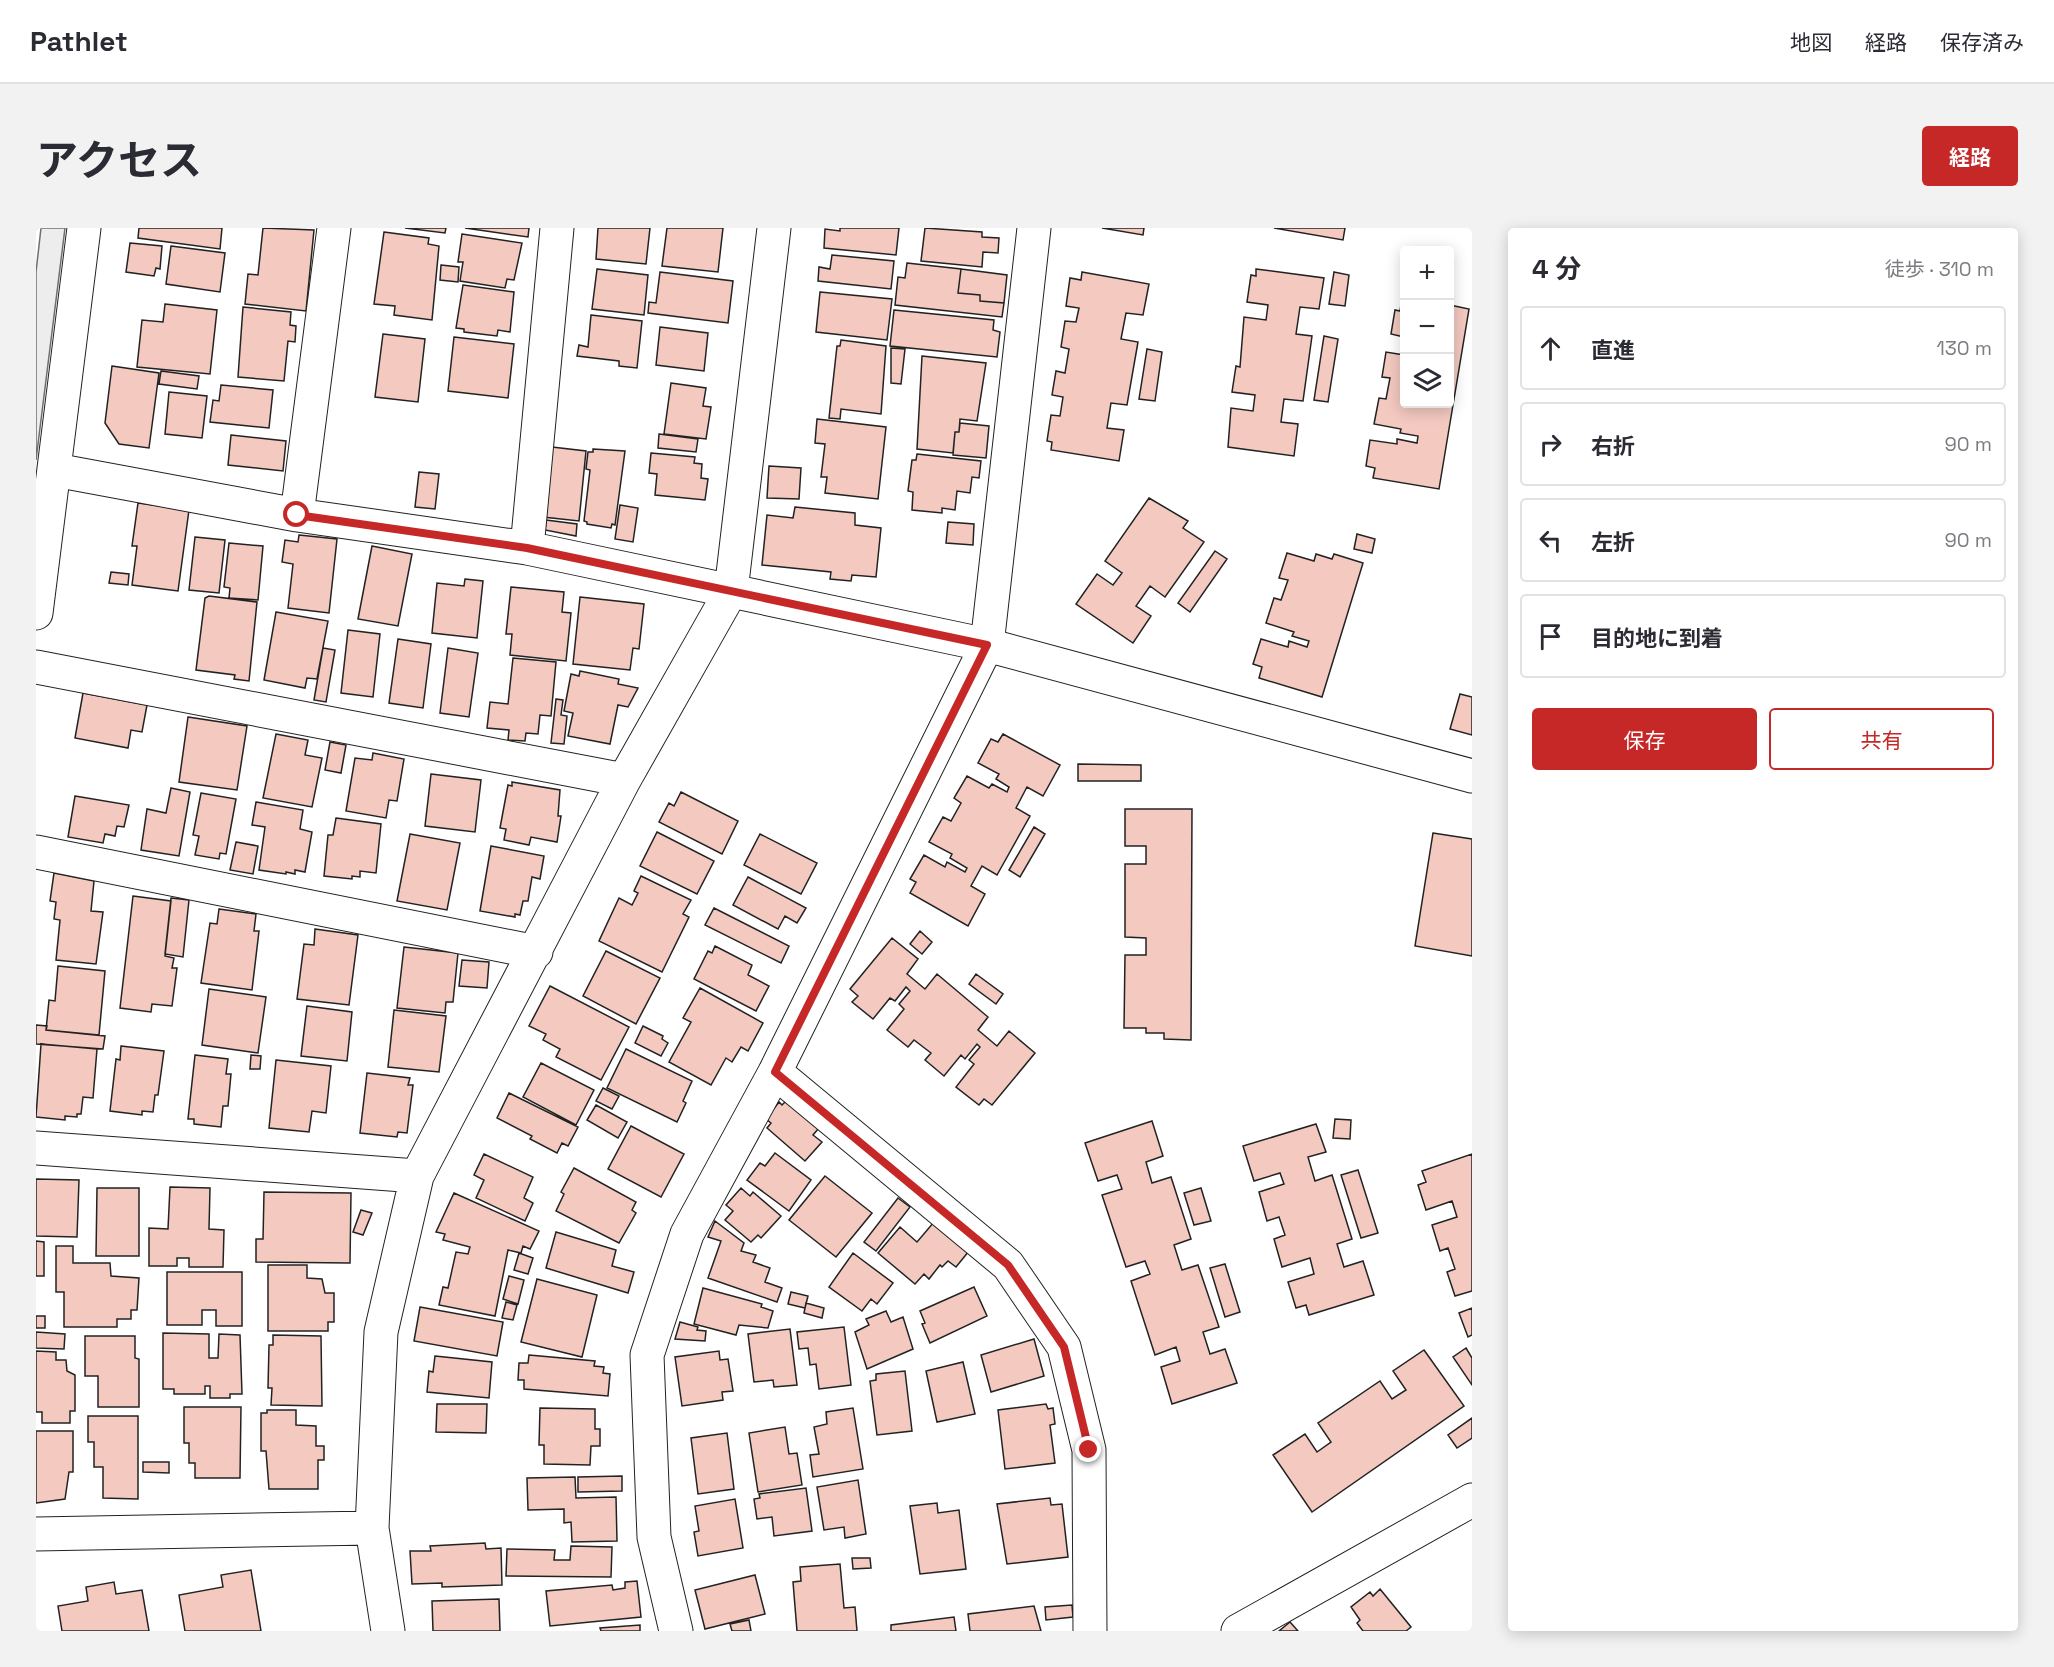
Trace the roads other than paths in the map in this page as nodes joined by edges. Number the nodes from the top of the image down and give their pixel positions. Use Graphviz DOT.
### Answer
graph roads {
  1 [pos="84,228"];
  2 [pos="334,228"];
  3 [pos="557,228"];
  4 [pos="774,228"];
  5 [pos="1034,228"];
  6 [pos="55,470"];
  7 [pos="297,515"];
  8 [pos="40,542"];
  9 [pos="527,548"];
  10 [pos="731,591"];
  11 [pos="36,613"];
  12 [pos="987,645"];
  13 [pos="36,667"];
  14 [pos="1472,776"];
  15 [pos="624,780"];
  16 [pos="36,852"];
  17 [pos="536,952"];
  18 [pos="775,1072"];
  19 [pos="36,1148"];
  20 [pos="417,1176"];
  21 [pos="1472,1500"];
  22 [pos="372,1528"];
  23 [pos="36,1534"];
  24 [pos="388,1631"];
  25 [pos="676,1631"];
  26 [pos="1090,1631"];
  27 [pos="1238,1631"];
  1 -- 6 [label="street"];
  2 -- 7 [label="street"];
  3 -- 9 [label="street"];
  4 -- 10 [label="street"];
  5 -- 12 [label="street"];
  6 -- 7 [label="street"];
  6 -- 8 [label="street"];
  7 -- 9 [label="street"];
  8 -- 11 [label="street"];
  9 -- 10 [label="street"];
  10 -- 12 [label="street"];
  10 -- 15 [label="street"];
  12 -- 14 [label="street"];
  12 -- 18 [label="street"];
  13 -- 15 [label="street"];
  15 -- 17 [label="street"];
  16 -- 17 [label="street"];
  17 -- 20 [label="street"];
  18 -- 25 [label="street"];
  18 -- 26 [label="street"];
  19 -- 20 [label="street"];
  20 -- 22 [label="street"];
  21 -- 27 [label="street"];
  22 -- 23 [label="street"];
  22 -- 24 [label="street"];
}
